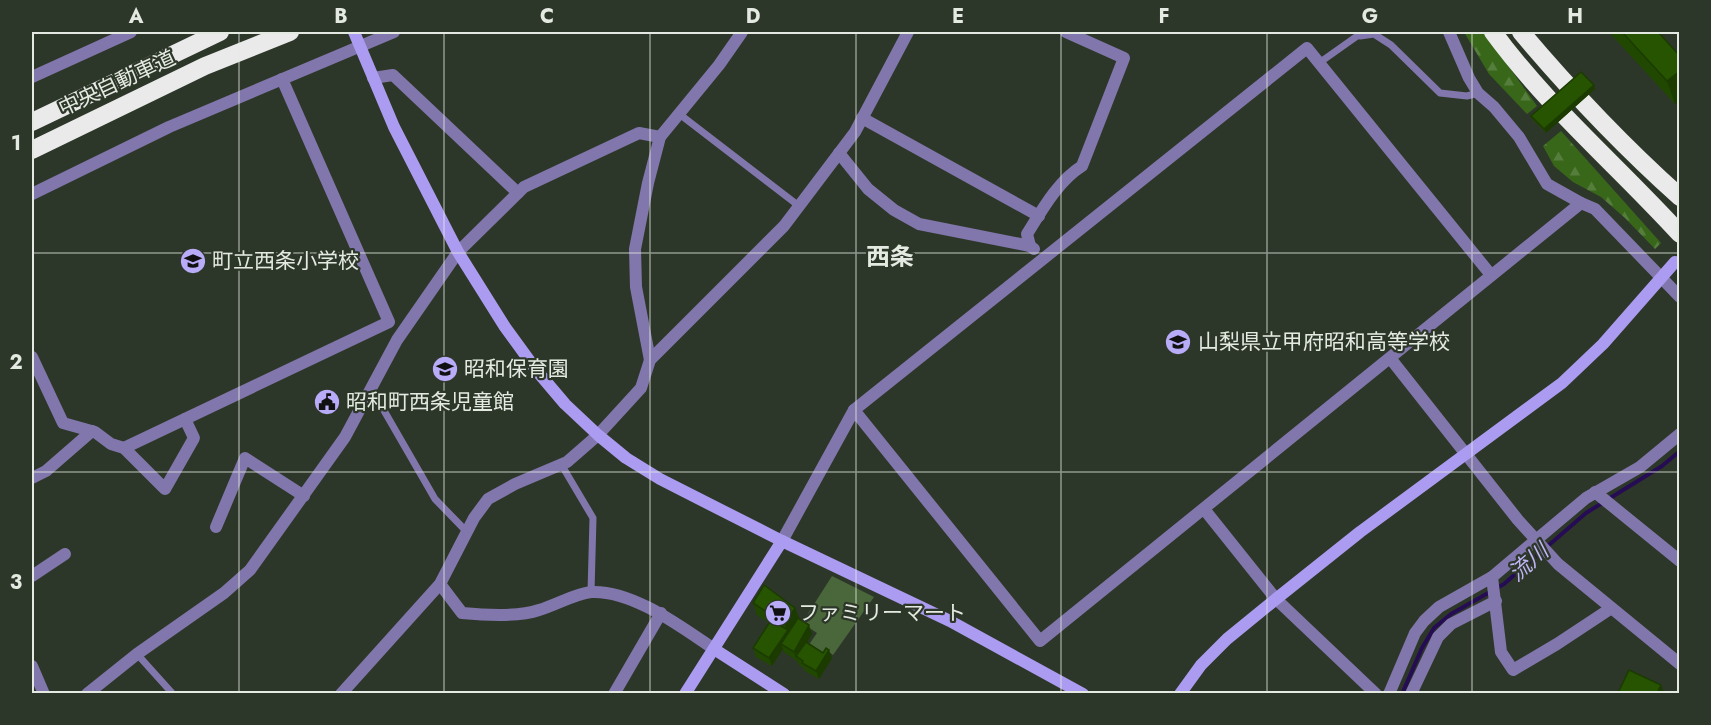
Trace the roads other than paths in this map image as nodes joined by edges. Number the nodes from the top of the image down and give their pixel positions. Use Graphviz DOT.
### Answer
graph roads {
  1 [pos="131,32"];
  2 [pos="220,32"];
  3 [pos="290,32"];
  4 [pos="354,32"];
  5 [pos="394,32"];
  6 [pos="742,32"];
  7 [pos="908,32"];
  8 [pos="1066,32"];
  9 [pos="1449,32"];
  10 [pos="1493,32"];
  11 [pos="1521,32"];
  12 [pos="1360,34"];
  13 [pos="359,45"];
  14 [pos="1319,63"];
  15 [pos="32,77"];
  16 [pos="373,78"];
  17 [pos="282,79"];
  18 [pos="1478,93"];
  19 [pos="678,113"];
  20 [pos="862,118"];
  21 [pos="32,122"];
  22 [pos="660,137"];
  23 [pos="32,150"];
  24 [pos="839,153"];
  25 [pos="1628,181"];
  26 [pos="518,193"];
  27 [pos="32,194"];
  28 [pos="1680,197"];
  29 [pos="1581,203"];
  30 [pos="799,206"];
  31 [pos="1039,216"];
  32 [pos="1680,221"];
  33 [pos="1680,234"];
  34 [pos="1030,246"];
  35 [pos="459,252"];
  36 [pos="1042,258"];
  37 [pos="1675,262"];
  38 [pos="1491,275"];
  39 [pos="1661,279"];
  40 [pos="1680,297"];
  41 [pos="32,357"];
  42 [pos="1390,358"];
  43 [pos="650,360"];
  44 [pos="371,388"];
  45 [pos="854,410"];
  46 [pos="185,419"];
  47 [pos="92,431"];
  48 [pos="598,435"];
  49 [pos="1677,441"];
  50 [pos="124,448"];
  51 [pos="1467,454"];
  52 [pos="561,464"];
  53 [pos="32,478"];
  54 [pos="1596,492"];
  55 [pos="304,496"];
  56 [pos="1204,509"];
  57 [pos="216,527"];
  58 [pos="467,532"];
  59 [pos="782,540"];
  60 [pos="1536,540"];
  61 [pos="65,554"];
  62 [pos="1680,561"];
  63 [pos="32,576"];
  64 [pos="1492,578"];
  65 [pos="440,584"];
  66 [pos="591,592"];
  67 [pos="1276,599"];
  68 [pos="1496,600"];
  69 [pos="1610,609"];
  70 [pos="661,613"];
  71 [pos="714,649"];
  72 [pos="137,654"];
  73 [pos="1680,664"];
  74 [pos="32,666"];
  75 [pos="44,693"];
  76 [pos="87,693"];
  77 [pos="173,693"];
  78 [pos="341,693"];
  79 [pos="614,693"];
  80 [pos="685,693"];
  81 [pos="784,693"];
  82 [pos="1083,693"];
  83 [pos="1180,693"];
  84 [pos="1376,693"];
  85 [pos="1389,693"];
  86 [pos="1411,693"];
  1 -- 15 [label="street"];
  2 -- 21 [label="highway, 中央自動車道"];
  3 -- 23 [label="highway, 中央自動車道"];
  4 -- 13 [label="street"];
  5 -- 13 [label="street"];
  6 -- 19 [label="street"];
  7 -- 20 [label="street"];
  8 -- 31 [label="street"];
  9 -- 18 [label="street"];
  10 -- 25 [label="highway"];
  11 -- 28 [label="highway"];
  12 -- 14 [label="lane"];
  12 -- 18 [label="lane"];
  13 -- 16 [label="street"];
  13 -- 17 [label="street"];
  14 -- 36 [label="street"];
  14 -- 38 [label="street"];
  16 -- 26 [label="street"];
  16 -- 35 [label="street"];
  17 -- 27 [label="street"];
  17 -- 46 [label="street"];
  18 -- 29 [label="street"];
  19 -- 22 [label="street"];
  19 -- 30 [label="lane"];
  20 -- 24 [label="street"];
  20 -- 31 [label="street"];
  22 -- 26 [label="street"];
  22 -- 43 [label="street"];
  24 -- 30 [label="street"];
  24 -- 34 [label="street"];
  25 -- 32 [label="highway"];
  25 -- 33 [label="highway"];
  26 -- 35 [label="street"];
  29 -- 38 [label="street"];
  29 -- 39 [label="street"];
  30 -- 43 [label="street"];
  31 -- 34 [label="street"];
  34 -- 36 [label="street"];
  35 -- 44 [label="street"];
  35 -- 48 [label="street"];
  36 -- 45 [label="street"];
  37 -- 39 [label="street"];
  38 -- 42 [label="street"];
  39 -- 40 [label="street"];
  39 -- 51 [label="street"];
  41 -- 47 [label="street"];
  42 -- 51 [label="street"];
  42 -- 56 [label="street"];
  43 -- 48 [label="street"];
  44 -- 55 [label="street"];
  44 -- 58 [label="lane"];
  45 -- 56 [label="street"];
  45 -- 59 [label="street"];
  46 -- 50 [label="street"];
  46 -- 50 [label="street"];
  47 -- 50 [label="street"];
  47 -- 53 [label="street"];
  48 -- 52 [label="street"];
  48 -- 59 [label="street"];
  49 -- 54 [label="street"];
  51 -- 60 [label="street"];
  51 -- 67 [label="street"];
  52 -- 58 [label="street"];
  52 -- 66 [label="lane"];
  54 -- 60 [label="street"];
  54 -- 62 [label="street"];
  55 -- 57 [label="street"];
  55 -- 72 [label="street"];
  56 -- 67 [label="street"];
  58 -- 65 [label="street"];
  59 -- 71 [label="street"];
  59 -- 82 [label="street"];
  60 -- 64 [label="street"];
  60 -- 69 [label="street"];
  61 -- 63 [label="street"];
  64 -- 68 [label="street"];
  64 -- 85 [label="street"];
  65 -- 66 [label="street"];
  65 -- 78 [label="street"];
  66 -- 70 [label="street"];
  67 -- 83 [label="street"];
  67 -- 84 [label="street"];
  68 -- 69 [label="street"];
  68 -- 86 [label="street"];
  69 -- 73 [label="street"];
  70 -- 71 [label="street"];
  70 -- 79 [label="street"];
  71 -- 80 [label="street"];
  71 -- 81 [label="street"];
  72 -- 76 [label="street"];
  72 -- 77 [label="lane"];
  74 -- 75 [label="street"];
}
